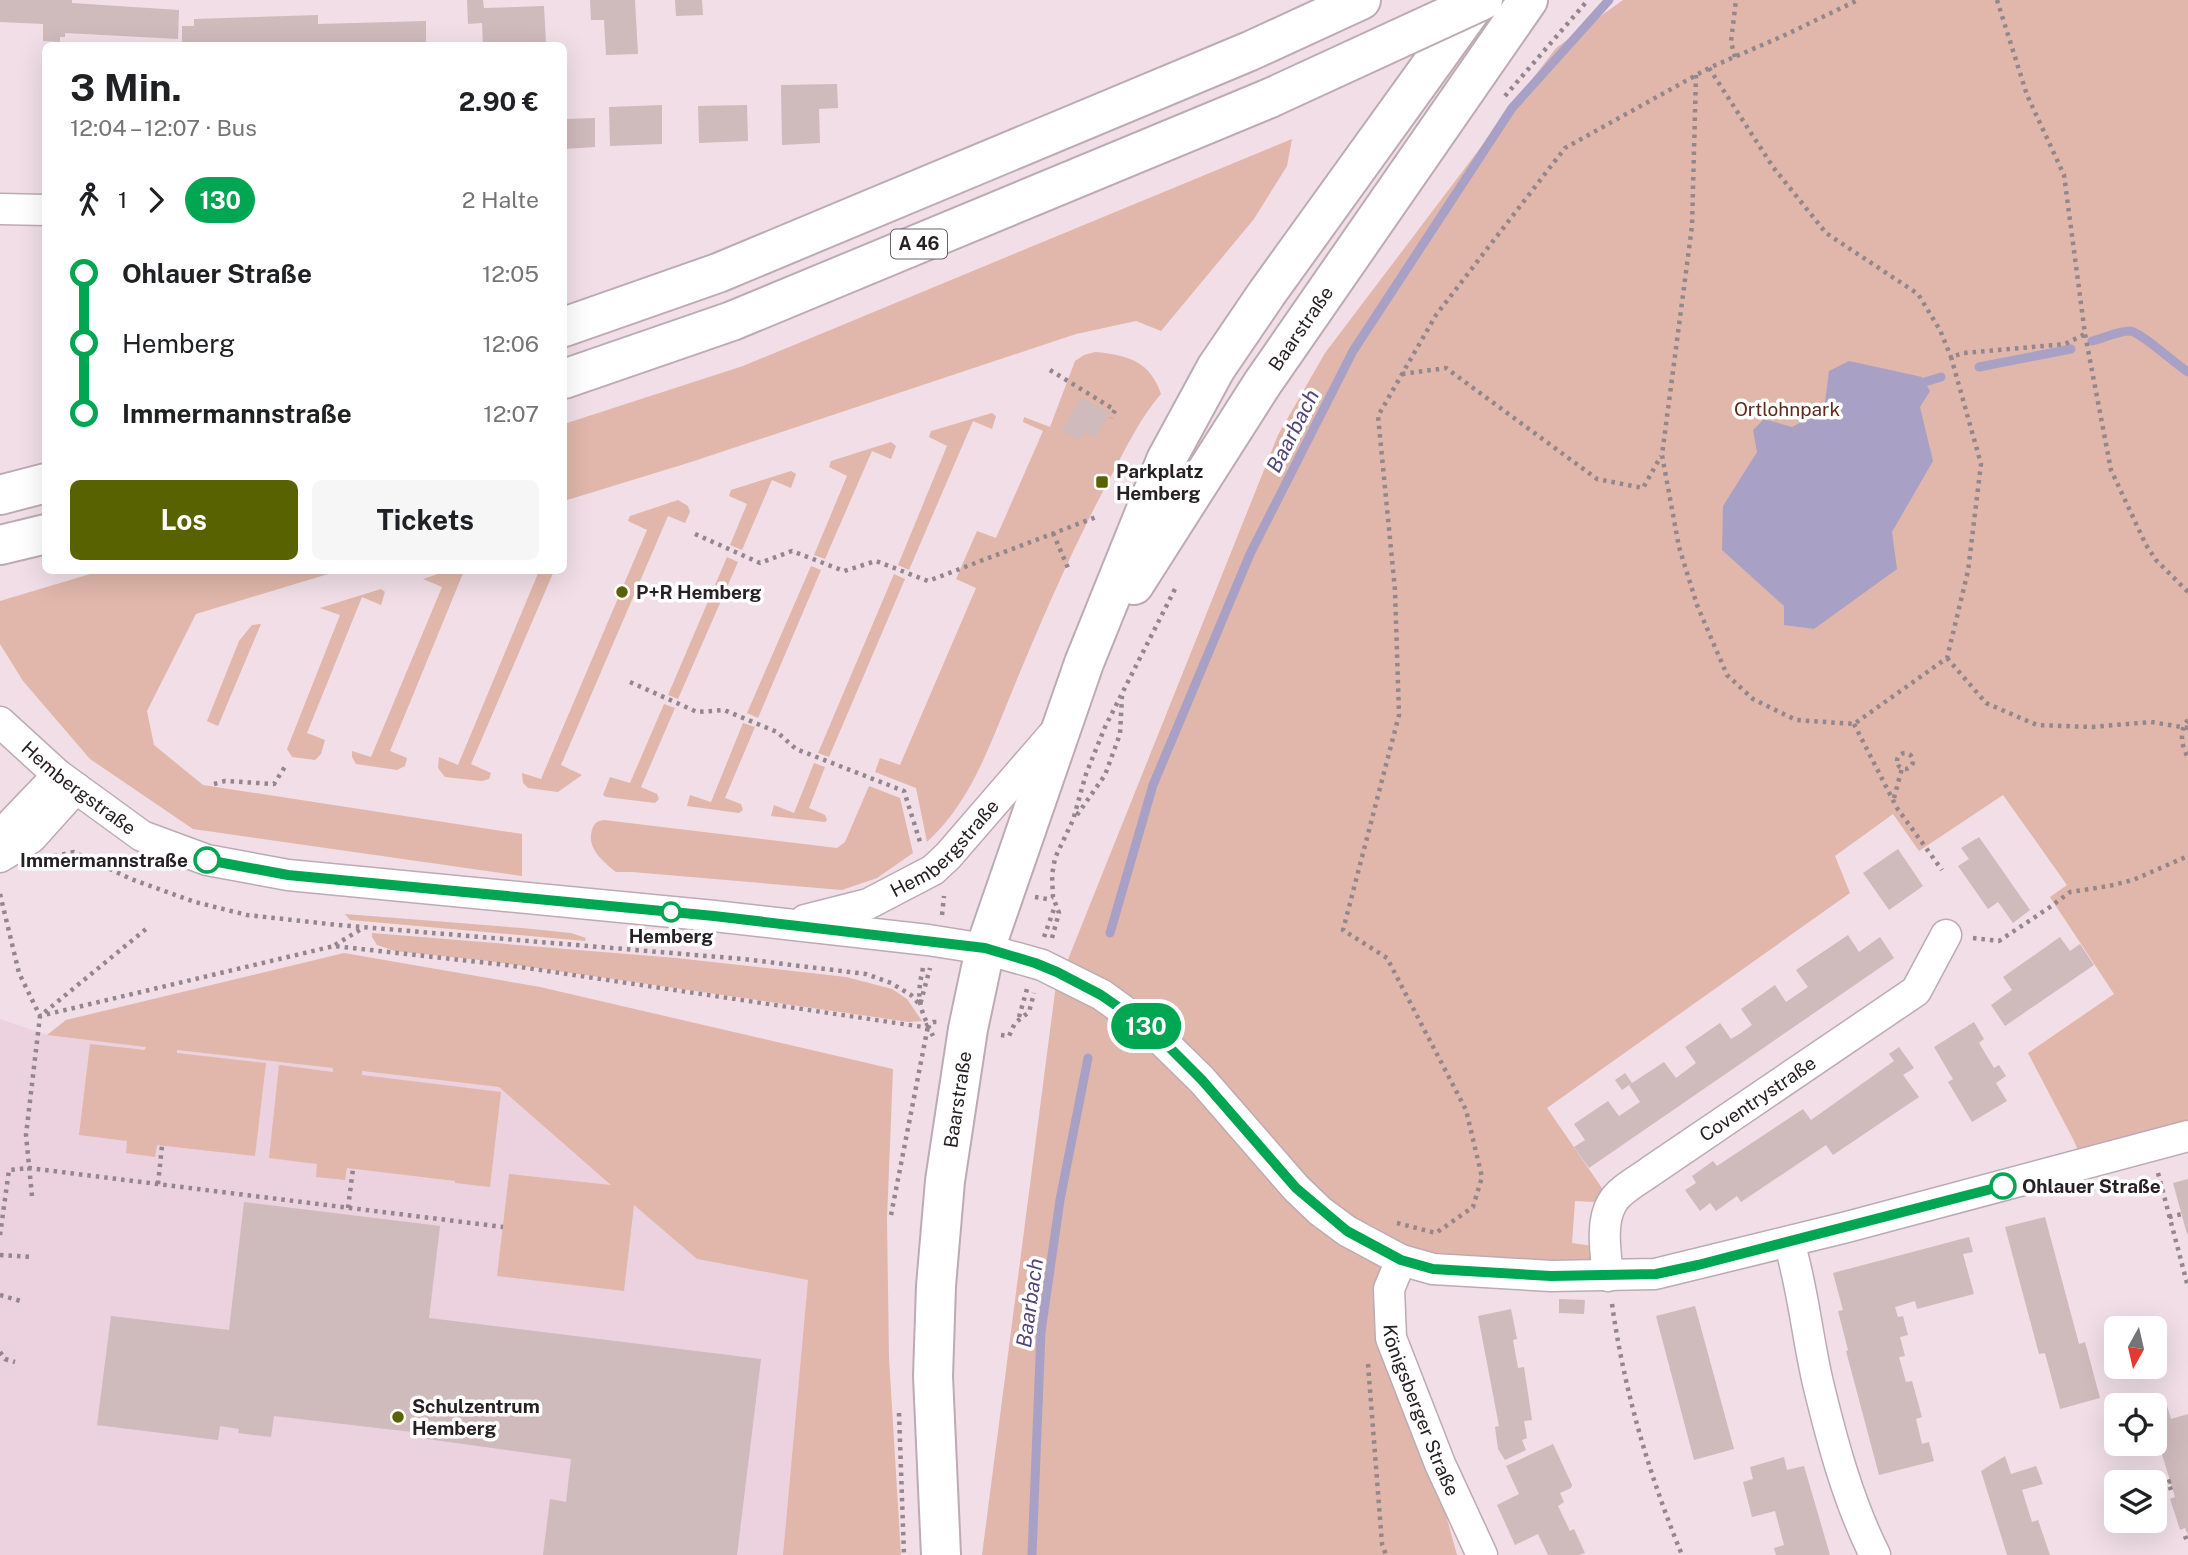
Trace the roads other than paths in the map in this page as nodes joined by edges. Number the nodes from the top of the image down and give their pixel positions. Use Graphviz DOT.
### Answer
graph roads {
  1 [pos="1361,0"];
  2 [pos="1480,0"];
  3 [pos="1528,0"];
  4 [pos="0,209"];
  5 [pos="42,210"];
  6 [pos="567,326"];
  7 [pos="567,378"];
  8 [pos="42,484"];
  9 [pos="0,495"];
  10 [pos="42,535"];
  11 [pos="0,545"];
  12 [pos="1084,663"];
  13 [pos="1066,719"];
  14 [pos="0,722"];
  15 [pos="67,781"];
  16 [pos="0,847"];
  17 [pos="0,857"];
  18 [pos="788,924"];
  19 [pos="1946,935"];
  20 [pos="985,948"];
  21 [pos="2188,1136"];
  22 [pos="1789,1242"];
  23 [pos="1401,1260"];
  24 [pos="1608,1276"];
  25 [pos="940,1555"];
  26 [pos="1482,1555"];
  27 [pos="1875,1555"];
  1 -- 6 [label="main road, A 46"];
  2 -- 7 [label="main road, A 46, bridge"];
  2 -- 12 [label="main road, Baarstraße"];
  3 -- 12 [label="main road, Baarstraße"];
  4 -- 5 [label="street"];
  8 -- 9 [label="main road"];
  10 -- 11 [label="main road"];
  12 -- 13 [label="main road, Baarstraße"];
  13 -- 18 [label="street, Hembergstraße"];
  13 -- 20 [label="main road, Baarstraße"];
  14 -- 15 [label="street, Hembergstraße"];
  15 -- 16 [label="street"];
  15 -- 17 [label="street"];
  15 -- 18 [label="street, Hembergstraße"];
  18 -- 20 [label="street, Hembergstraße"];
  19 -- 24 [label="street, Coventrystraße"];
  20 -- 23 [label="street, Hembergstraße"];
  20 -- 25 [label="main road, Baarstraße"];
  21 -- 22 [label="street, Hembergstraße"];
  22 -- 24 [label="street, Hembergstraße"];
  22 -- 27 [label="street"];
  23 -- 24 [label="street, Hembergstraße"];
  23 -- 26 [label="street, Königsberger Straße"];
}
